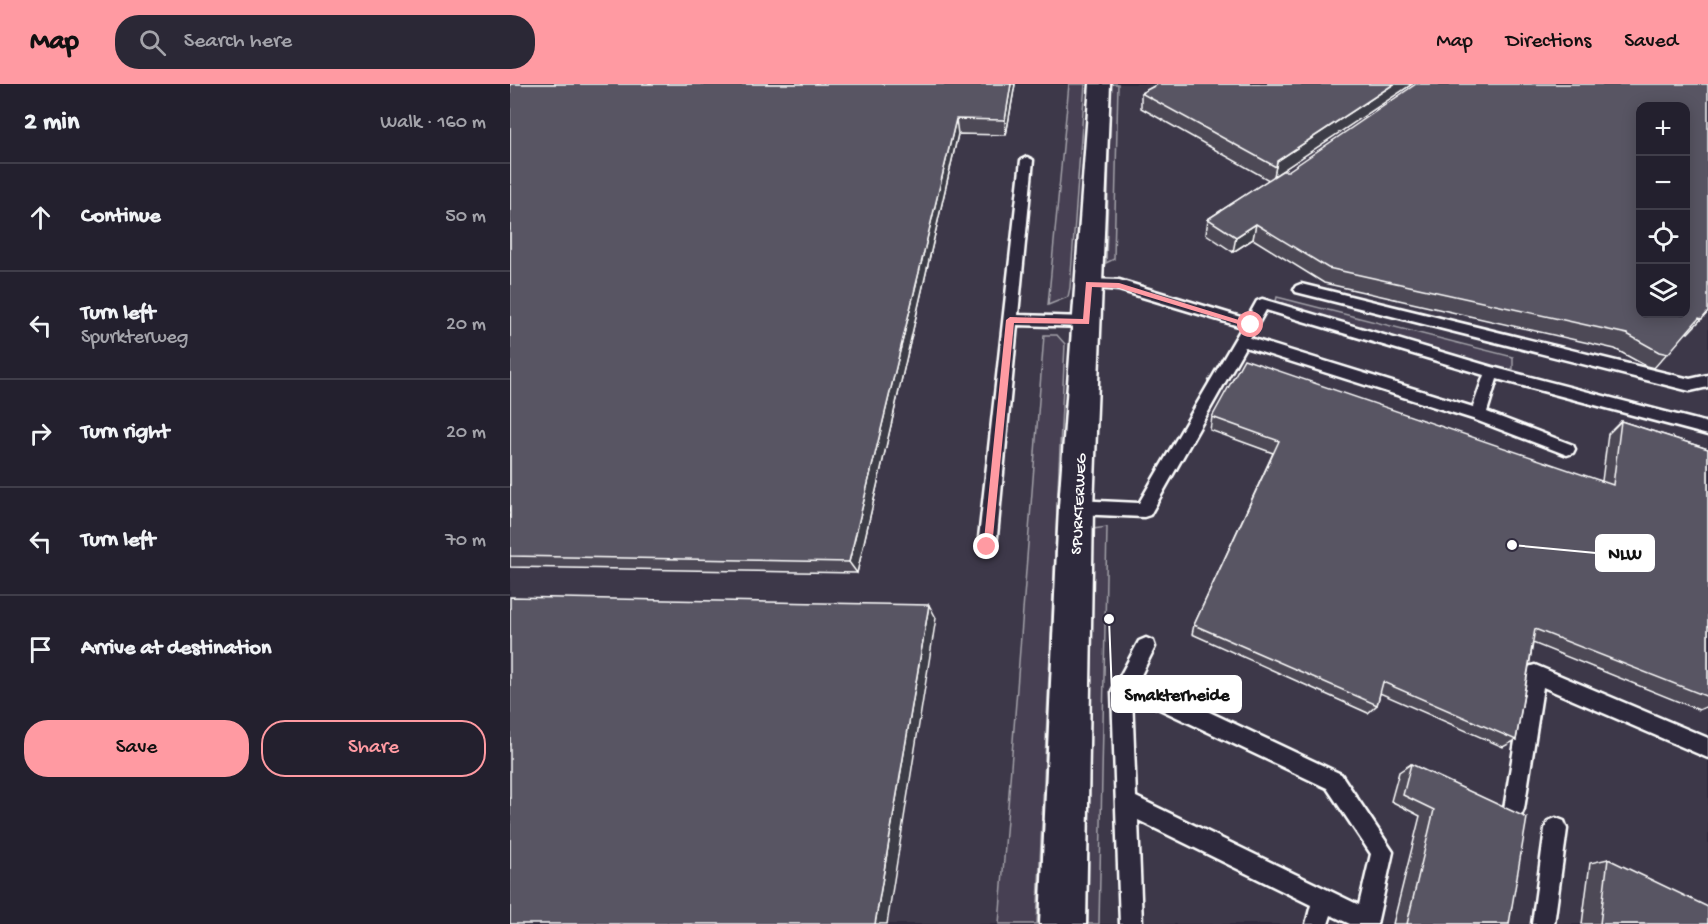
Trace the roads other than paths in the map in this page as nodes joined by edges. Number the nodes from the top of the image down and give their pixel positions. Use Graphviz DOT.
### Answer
graph roads {
  1 [pos="1100,84"];
  2 [pos="1027,160"];
  3 [pos="1088,284"];
  4 [pos="1301,289"];
  5 [pos="1010,320"];
  6 [pos="1086,322"];
  7 [pos="1251,325"];
  8 [pos="1242,340"];
  9 [pos="1492,372"];
  10 [pos="1708,381"];
  11 [pos="1478,415"];
  12 [pos="1708,429"];
  13 [pos="1567,449"];
  14 [pos="1076,507"];
  15 [pos="987,547"];
  16 [pos="1146,647"];
  17 [pos="1126,683"];
  18 [pos="1708,748"];
  19 [pos="1126,803"];
  20 [pos="1514,809"];
  21 [pos="1556,830"];
  22 [pos="1324,898"];
  23 [pos="1366,922"];
  24 [pos="1063,924"];
  25 [pos="1131,924"];
  26 [pos="1317,924"];
  27 [pos="1543,924"];
  1 -- 3 [label="street, SPURKTERWEG"];
  2 -- 5 [label="lane"];
  3 -- 6 [label="street, SPURKTERWEG"];
  3 -- 7 [label="lane"];
  4 -- 10 [label="lane"];
  5 -- 6 [label="lane"];
  5 -- 15 [label="lane"];
  6 -- 14 [label="street, SPURKTERWEG"];
  7 -- 8 [label="lane"];
  7 -- 9 [label="lane"];
  8 -- 11 [label="lane"];
  8 -- 14 [label="lane"];
  9 -- 11 [label="lane"];
  9 -- 12 [label="lane"];
  11 -- 13 [label="lane"];
  14 -- 24 [label="street, SPURKTERWEG"];
  16 -- 17 [label="lane"];
  17 -- 19 [label="lane"];
  17 -- 23 [label="lane"];
  18 -- 20 [label="lane"];
  19 -- 22 [label="lane"];
  19 -- 25 [label="lane"];
  21 -- 27 [label="lane"];
  22 -- 23 [label="lane"];
  22 -- 26 [label="lane"];
}
